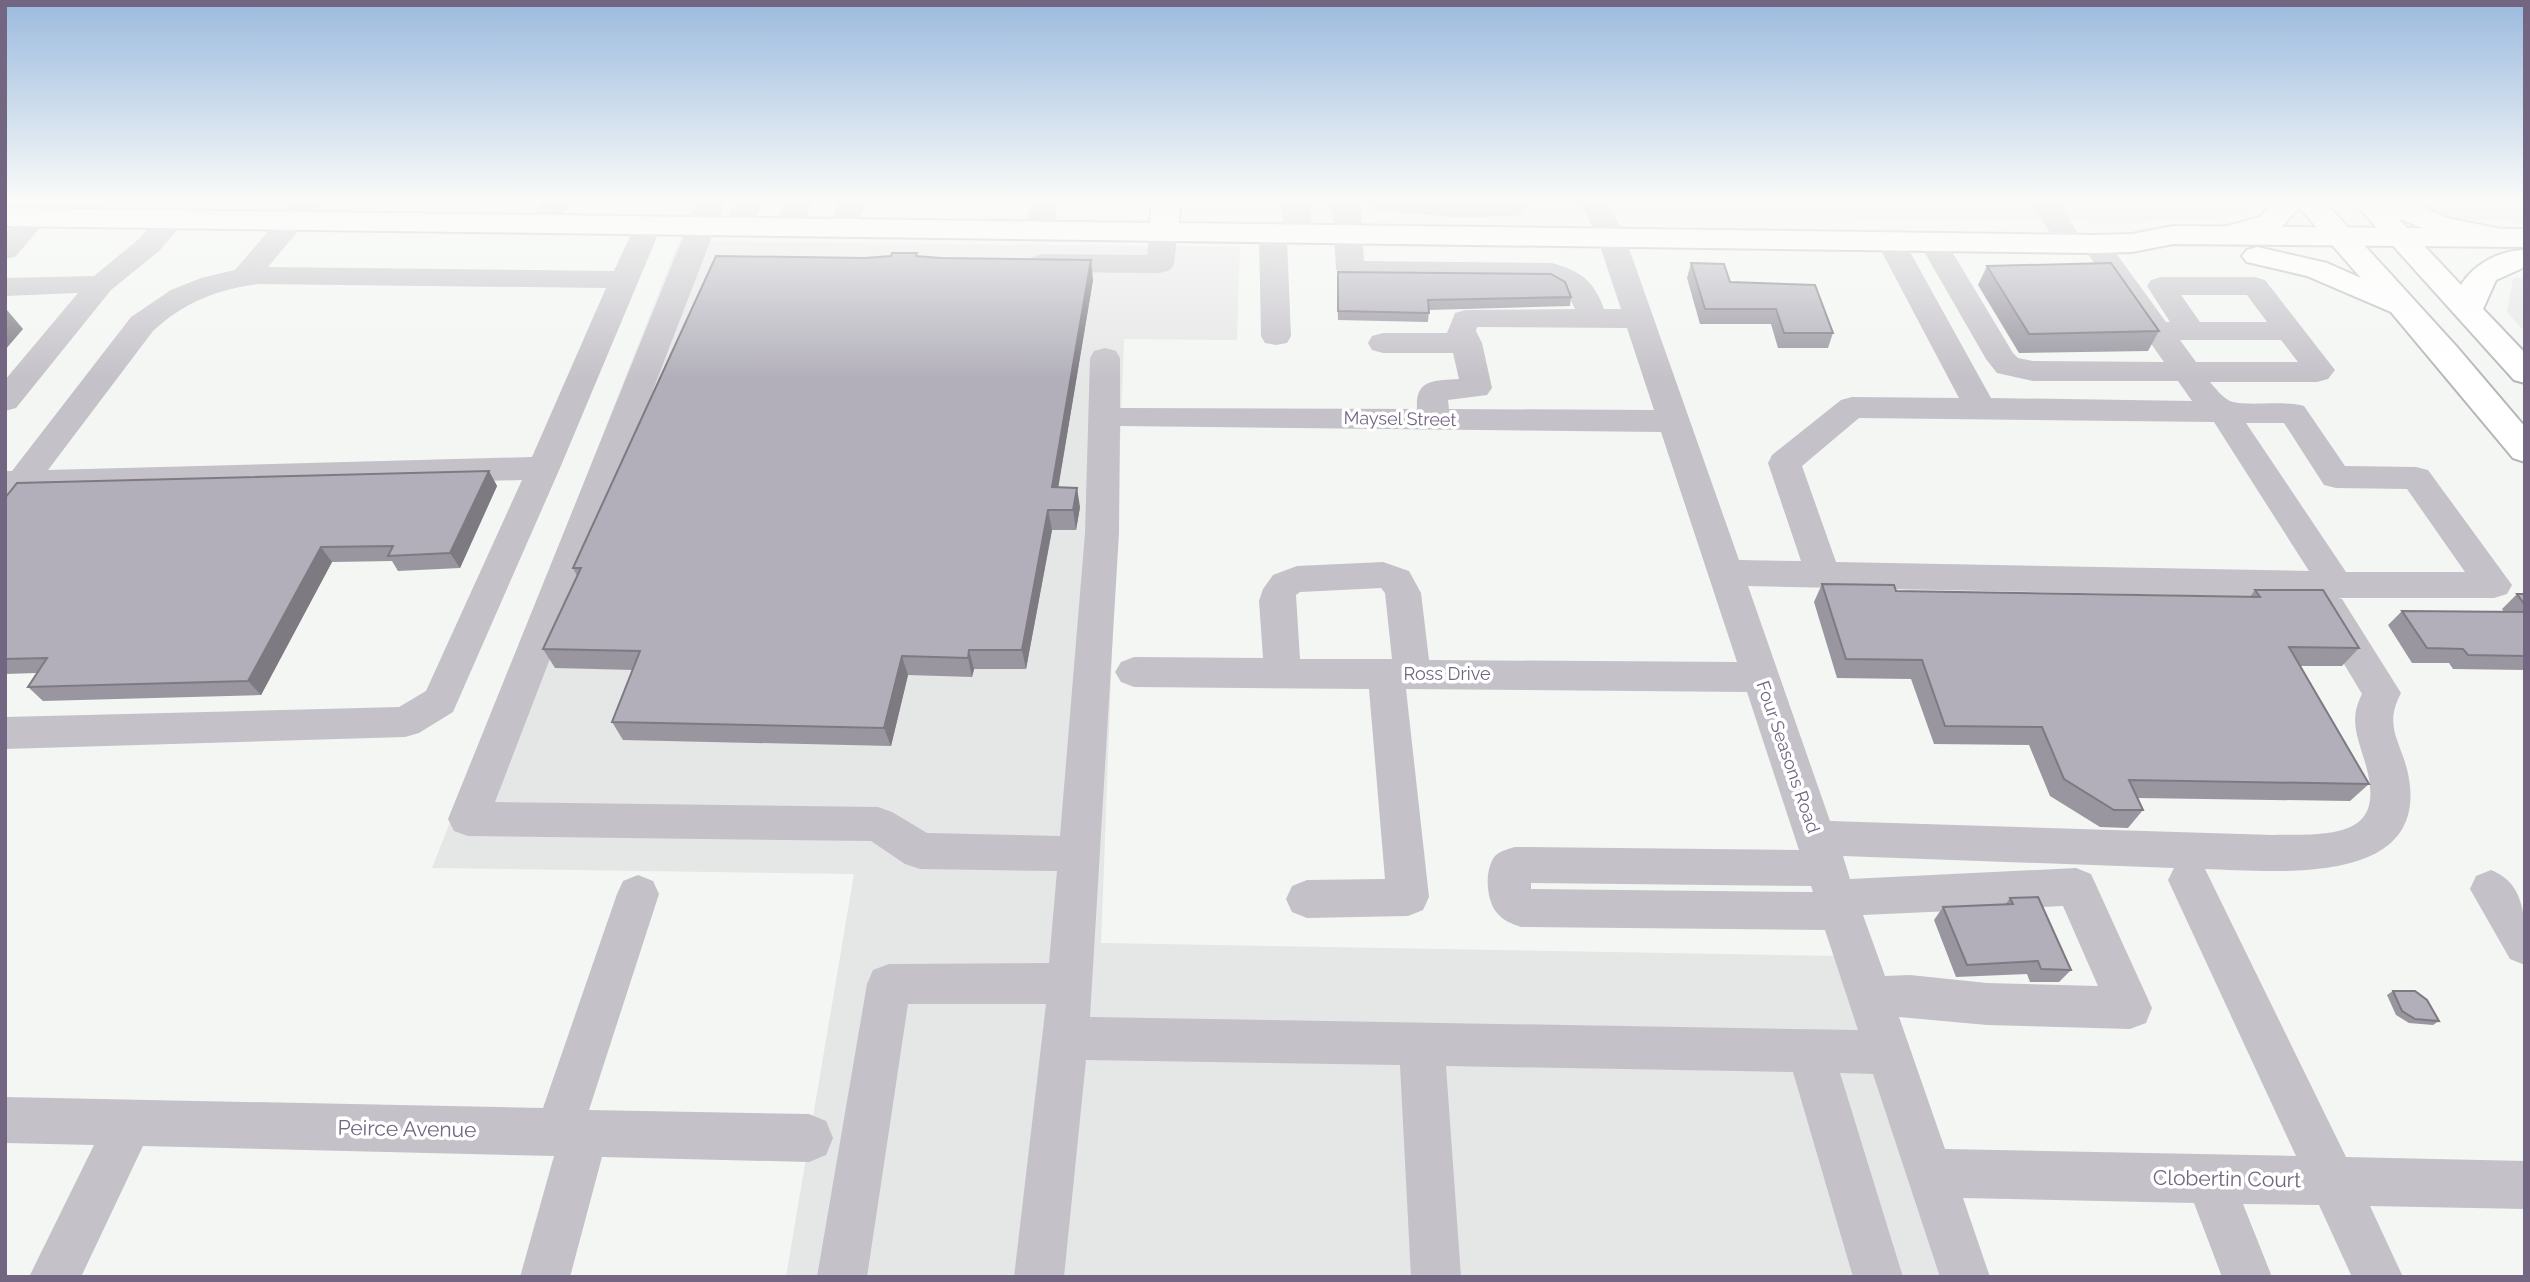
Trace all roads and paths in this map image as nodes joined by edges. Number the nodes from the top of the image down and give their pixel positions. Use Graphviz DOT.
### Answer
graph roads {
  1 [pos="130,260"];
  2 [pos="259,260"];
  3 [pos="633,260"];
  4 [pos="705,260"];
  5 [pos="1161,260"];
  6 [pos="1283,260"];
  7 [pos="1349,260"];
  8 [pos="1437,260"];
  9 [pos="1531,260"];
  10 [pos="1619,260"];
  11 [pos="1888,260"];
  12 [pos="1943,260"];
  13 [pos="2096,260"];
  14 [pos="2274,260"];
  15 [pos="2363,260"];
  16 [pos="2421,260"];
  17 [pos="2502,260"];
  18 [pos="1022,262"];
  19 [pos="1438,270"];
  20 [pos="1534,271"];
  21 [pos="245,276"];
  22 [pos="625,280"];
  23 [pos="101,284"];
  24 [pos="5,287"];
  25 [pos="2468,309"];
  26 [pos="2408,310"];
  27 [pos="1593,318"];
  28 [pos="1638,319"];
  29 [pos="2157,331"];
  30 [pos="2191,331"];
  31 [pos="2290,331"];
  32 [pos="1276,336"];
  33 [pos="1383,343"];
  34 [pos="1467,343"];
  35 [pos="1105,358"];
  36 [pos="2186,370"];
  37 [pos="2525,373"];
  38 [pos="5,401"];
  39 [pos="1966,407"];
  40 [pos="2223,412"];
  41 [pos="1126,417"];
  42 [pos="1434,420"];
  43 [pos="1673,421"];
  44 [pos="2525,450"];
  45 [pos="544,468"];
  46 [pos="10,488"];
  47 [pos="1727,573"];
  48 [pos="1823,574"];
  49 [pos="2325,584"];
  50 [pos="1134,672"];
  51 [pos="1283,673"];
  52 [pos="1399,674"];
  53 [pos="1761,677"];
  54 [pos="5,733"];
  55 [pos="1081,854"];
  56 [pos="1830,879"];
  57 [pos="2189,880"];
  58 [pos="2491,889"];
  59 [pos="638,894"];
  60 [pos="1307,899"];
  61 [pos="2525,945"];
  62 [pos="1070,983"];
  63 [pos="1870,997"];
  64 [pos="1066,1038"];
  65 [pos="1423,1044"];
  66 [pos="1810,1051"];
  67 [pos="1889,1052"];
  68 [pos="5,1120"];
  69 [pos="130,1123"];
  70 [pos="571,1133"];
  71 [pos="808,1138"];
  72 [pos="1930,1172"];
  73 [pos="2209,1178"];
  74 [pos="2333,1181"];
  75 [pos="2525,1185"];
  76 [pos="54,1277"];
  77 [pos="545,1277"];
  78 [pos="842,1277"];
  79 [pos="1040,1277"];
  80 [pos="1436,1277"];
  81 [pos="1878,1277"];
  82 [pos="1965,1277"];
  83 [pos="2247,1277"];
  84 [pos="2378,1277"];
  1 -- 23 [label="lane"];
  2 -- 21 [label="street"];
  3 -- 22 [label="street"];
  4 -- 55 [label="street"];
  5 -- 18 [label="street"];
  6 -- 32 [label="lane"];
  7 -- 19 [label="street"];
  8 -- 19 [label="street"];
  9 -- 20 [label="street"];
  10 -- 28 [label="street, Four Seasons Road"];
  11 -- 39 [label="lane"];
  12 -- 36 [label="street"];
  13 -- 29 [label="street"];
  14 -- 26 [label="main road"];
  15 -- 26 [label="main road"];
  16 -- 25 [label="main road"];
  17 -- 25 [label="main road"];
  19 -- 20 [label="street"];
  20 -- 27 [label="street"];
  21 -- 22 [label="street"];
  21 -- 46 [label="street"];
  22 -- 45 [label="street"];
  23 -- 24 [label="street"];
  23 -- 38 [label="lane"];
  25 -- 37 [label="main road"];
  26 -- 44 [label="main road"];
  27 -- 28 [label="street"];
  27 -- 34 [label="lane"];
  28 -- 43 [label="street, Four Seasons Road"];
  29 -- 30 [label="lane"];
  29 -- 36 [label="street"];
  30 -- 31 [label="lane"];
  30 -- 31 [label="street"];
  31 -- 36 [label="street"];
  33 -- 34 [label="street"];
  34 -- 42 [label="street"];
  35 -- 55 [label="street"];
  36 -- 40 [label="street"];
  39 -- 40 [label="street"];
  39 -- 48 [label="street"];
  40 -- 49 [label="street"];
  40 -- 49 [label="street"];
  41 -- 42 [label="street, Maysel Street"];
  42 -- 43 [label="street, Maysel Street"];
  43 -- 47 [label="street, Four Seasons Road"];
  45 -- 46 [label="street"];
  45 -- 54 [label="street"];
  47 -- 48 [label="street"];
  47 -- 53 [label="street, Four Seasons Road"];
  48 -- 49 [label="street"];
  49 -- 56 [label="street"];
  50 -- 51 [label="street, Ross Drive"];
  51 -- 52 [label="street, Ross Drive"];
  51 -- 52 [label="street"];
  52 -- 53 [label="street, Ross Drive"];
  52 -- 60 [label="street"];
  53 -- 56 [label="street, Four Seasons Road"];
  55 -- 62 [label="street"];
  56 -- 56 [label="street"];
  56 -- 63 [label="street, Four Seasons Road"];
  56 -- 63 [label="street"];
  57 -- 74 [label="street"];
  58 -- 61 [label="street"];
  59 -- 70 [label="street"];
  62 -- 64 [label="street"];
  62 -- 78 [label="street"];
  63 -- 67 [label="street, Four Seasons Road"];
  64 -- 65 [label="street"];
  64 -- 79 [label="street"];
  65 -- 66 [label="street"];
  65 -- 80 [label="street"];
  66 -- 67 [label="street"];
  66 -- 81 [label="street"];
  67 -- 72 [label="street, Four Seasons Road"];
  68 -- 69 [label="street, Peirce Avenue"];
  69 -- 70 [label="street, Peirce Avenue"];
  69 -- 76 [label="street"];
  70 -- 71 [label="street, Peirce Avenue"];
  70 -- 77 [label="street"];
  72 -- 73 [label="street, Clobertin Court"];
  72 -- 82 [label="street, Four Seasons Road"];
  73 -- 74 [label="street, Clobertin Court"];
  73 -- 83 [label="street"];
  74 -- 75 [label="street, Clobertin Court"];
  74 -- 84 [label="street"];
}
